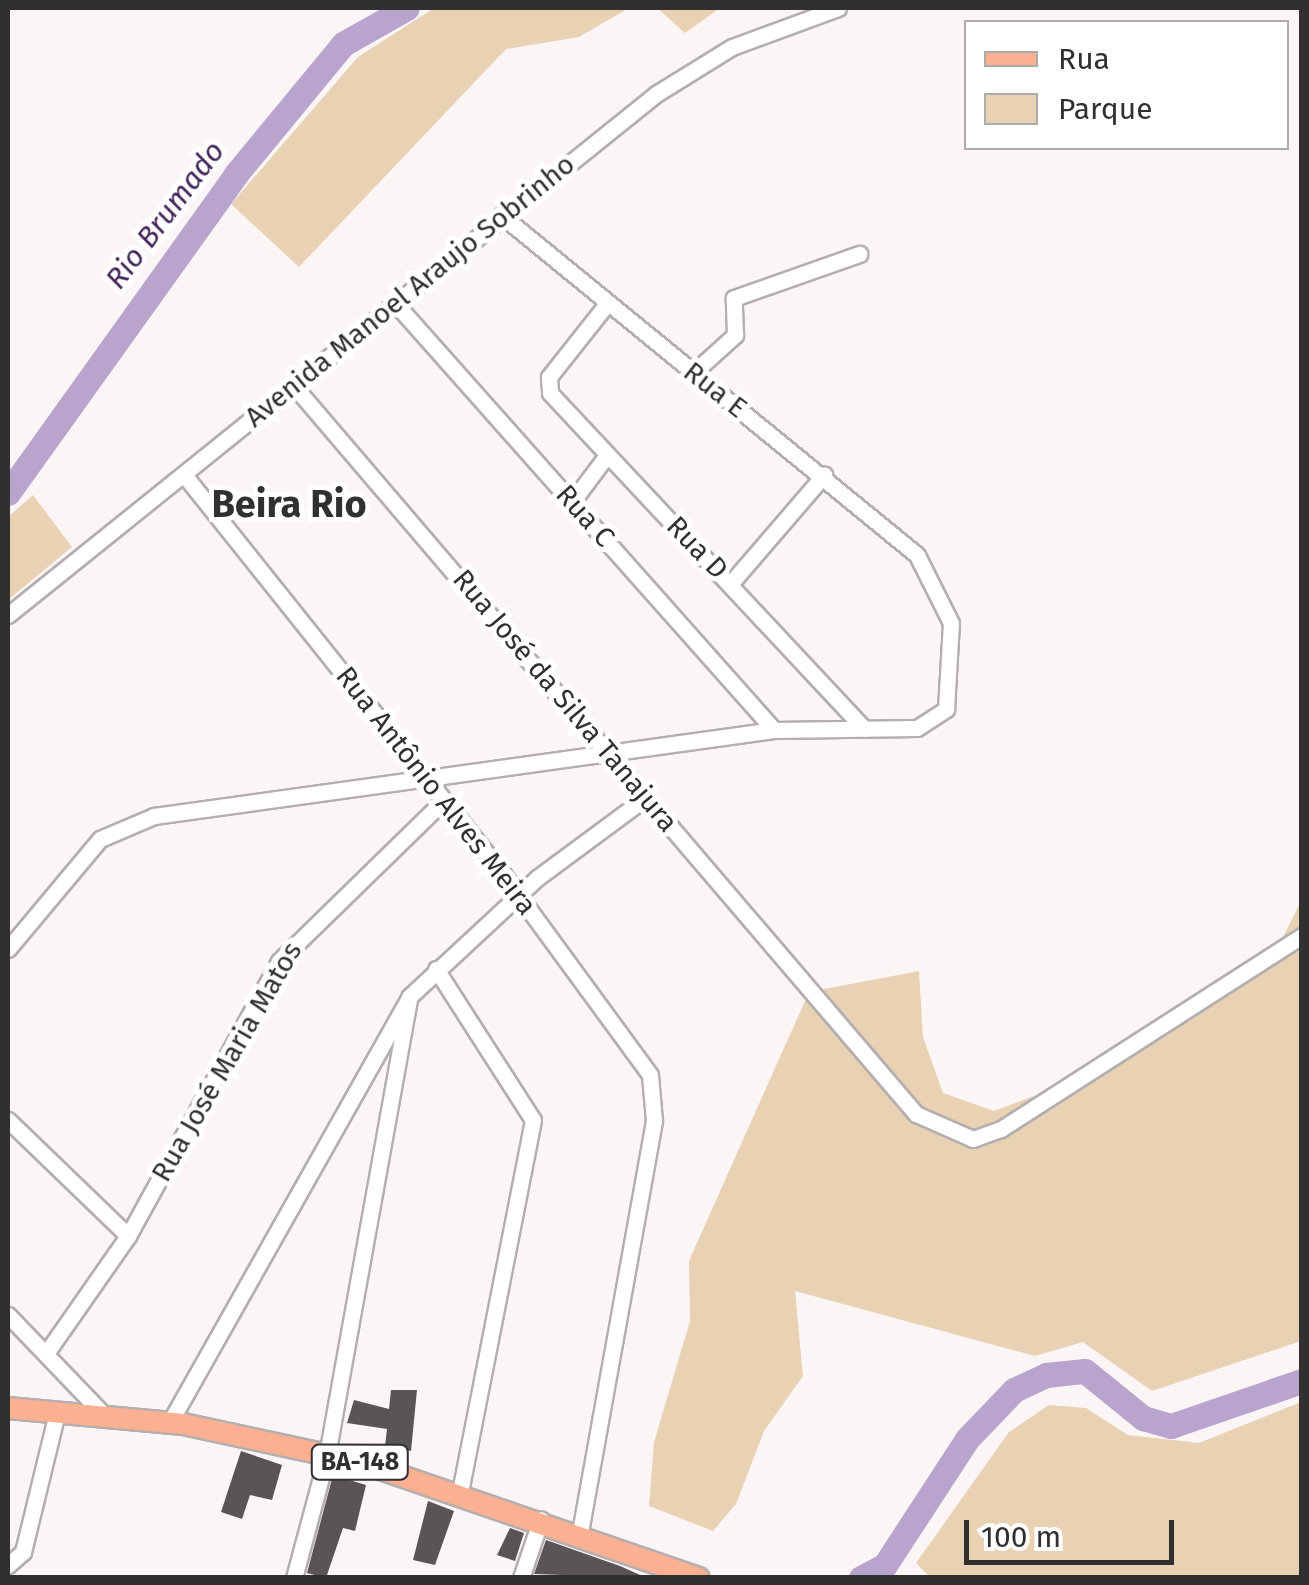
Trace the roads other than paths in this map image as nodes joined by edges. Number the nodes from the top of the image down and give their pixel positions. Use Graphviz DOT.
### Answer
graph roads {
  1 [pos="838,8"];
  2 [pos="501,215"];
  3 [pos="859,254"];
  4 [pos="395,303"];
  5 [pos="606,305"];
  6 [pos="693,373"];
  7 [pos="294,386"];
  8 [pos="608,455"];
  9 [pos="824,475"];
  10 [pos="184,476"];
  11 [pos="572,502"];
  12 [pos="731,583"];
  13 [pos="8,615"];
  14 [pos="864,729"];
  15 [pos="774,730"];
  16 [pos="613,754"];
  17 [pos="425,777"];
  18 [pos="640,789"];
  19 [pos="443,801"];
  20 [pos="518,894"];
  21 [pos="1302,936"];
  22 [pos="8,949"];
  23 [pos="436,968"];
  24 [pos="409,996"];
  25 [pos="8,1120"];
  26 [pos="128,1236"];
  27 [pos="8,1315"];
  28 [pos="46,1352"];
  29 [pos="8,1408"];
  30 [pos="57,1413"];
  31 [pos="105,1416"];
  32 [pos="170,1422"];
  33 [pos="328,1455"];
  34 [pos="460,1492"];
  35 [pos="541,1518"];
  36 [pos="580,1531"];
  37 [pos="8,1565"];
  38 [pos="294,1578"];
  39 [pos="521,1578"];
  40 [pos="699,1578"];
  1 -- 2 [label="street, Avenida Manoel Araujo Sobrinho"];
  2 -- 4 [label="street, Avenida Manoel Araujo Sobrinho"];
  2 -- 5 [label="street, Rua E"];
  3 -- 6 [label="street"];
  4 -- 7 [label="street, Avenida Manoel Araujo Sobrinho"];
  4 -- 11 [label="street, Rua C"];
  5 -- 6 [label="street, Rua E"];
  5 -- 8 [label="street, Rua D"];
  6 -- 9 [label="street, Rua E"];
  7 -- 10 [label="street, Avenida Manoel Araujo Sobrinho"];
  7 -- 16 [label="street, Rua José da Silva Tanajura"];
  8 -- 11 [label="street"];
  8 -- 12 [label="street, Rua D"];
  9 -- 12 [label="street"];
  9 -- 14 [label="street, Rua E"];
  10 -- 13 [label="street, Avenida Manoel Araujo Sobrinho"];
  10 -- 17 [label="street, Rua Antônio Alves Meira"];
  11 -- 15 [label="street, Rua C"];
  12 -- 14 [label="street, Rua D"];
  14 -- 15 [label="street"];
  15 -- 16 [label="street"];
  16 -- 17 [label="street"];
  16 -- 18 [label="street, Rua José da Silva Tanajura"];
  17 -- 19 [label="street, Rua Antônio Alves Meira"];
  17 -- 22 [label="street"];
  18 -- 20 [label="street"];
  18 -- 21 [label="street, Rua José da Silva Tanajura"];
  19 -- 20 [label="street, Rua Antônio Alves Meira"];
  19 -- 26 [label="street, Rua José Maria Matos"];
  20 -- 23 [label="street"];
  20 -- 36 [label="street, Rua Antônio Alves Meira"];
  23 -- 24 [label="street"];
  23 -- 34 [label="street"];
  24 -- 32 [label="street"];
  24 -- 33 [label="street"];
  25 -- 26 [label="street"];
  26 -- 28 [label="street, Rua José Maria Matos"];
  27 -- 28 [label="street"];
  28 -- 31 [label="street"];
  29 -- 30 [label="main road, BA-148"];
  30 -- 31 [label="main road, BA-148"];
  30 -- 37 [label="street"];
  31 -- 32 [label="main road, BA-148"];
  32 -- 33 [label="main road, BA-148"];
  33 -- 34 [label="main road, BA-148"];
  33 -- 38 [label="street"];
  34 -- 35 [label="main road, BA-148"];
  35 -- 36 [label="main road, BA-148"];
  35 -- 39 [label="street"];
  36 -- 40 [label="main road, BA-148"];
}
